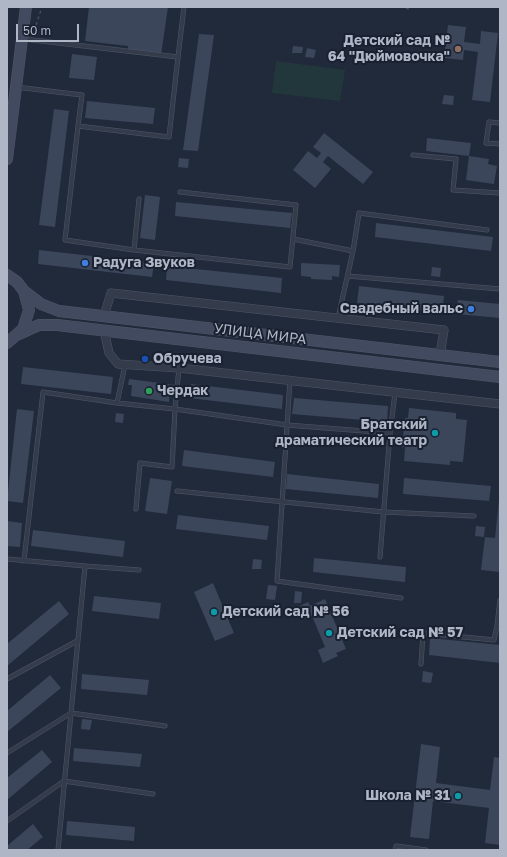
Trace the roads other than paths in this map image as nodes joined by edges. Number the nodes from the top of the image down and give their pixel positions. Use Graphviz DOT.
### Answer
graph roads {
  1 [pos="23,7"];
  2 [pos="184,7"];
  3 [pos="21,39"];
  4 [pos="178,57"];
  5 [pos="15,87"];
  6 [pos="500,123"];
  7 [pos="78,126"];
  8 [pos="500,144"];
  9 [pos="413,155"];
  10 [pos="7,159"];
  11 [pos="180,192"];
  12 [pos="500,193"];
  13 [pos="139,200"];
  14 [pos="487,230"];
  15 [pos="293,240"];
  16 [pos="134,250"];
  17 [pos="354,251"];
  18 [pos="7,269"];
  19 [pos="7,275"];
  20 [pos="348,276"];
  21 [pos="21,286"];
  22 [pos="500,289"];
  23 [pos="104,316"];
  24 [pos="338,318"];
  25 [pos="104,330"];
  26 [pos="19,334"];
  27 [pos="7,343"];
  28 [pos="440,355"];
  29 [pos="500,362"];
  30 [pos="125,365"];
  31 [pos="179,368"];
  32 [pos="500,377"];
  33 [pos="290,380"];
  34 [pos="396,392"];
  35 [pos="117,402"];
  36 [pos="500,404"];
  37 [pos="175,409"];
  38 [pos="288,425"];
  39 [pos="390,433"];
  40 [pos="177,491"];
  41 [pos="282,502"];
  42 [pos="136,509"];
  43 [pos="383,512"];
  44 [pos="474,516"];
  45 [pos="380,557"];
  46 [pos="7,559"];
  47 [pos="24,561"];
  48 [pos="85,566"];
  49 [pos="139,570"];
  50 [pos="401,598"];
  51 [pos="500,600"];
  52 [pos="498,626"];
  53 [pos="77,641"];
  54 [pos="421,664"];
  55 [pos="7,679"];
  56 [pos="71,713"];
  57 [pos="166,726"];
  58 [pos="7,753"];
  59 [pos="64,781"];
  60 [pos="153,794"];
  61 [pos="7,821"];
  62 [pos="58,850"];
  63 [pos="395,850"];
  64 [pos="426,850"];
  1 -- 3 [label="main road"];
  2 -- 4 [label="lane"];
  3 -- 4 [label="lane"];
  3 -- 5 [label="main road"];
  4 -- 7 [label="lane"];
  5 -- 7 [label="lane"];
  5 -- 10 [label="main road"];
  6 -- 8 [label="lane"];
  7 -- 16 [label="lane"];
  9 -- 12 [label="lane"];
  11 -- 15 [label="lane"];
  13 -- 16 [label="lane"];
  14 -- 17 [label="lane"];
  15 -- 16 [label="lane"];
  15 -- 17 [label="lane"];
  17 -- 20 [label="lane"];
  18 -- 21 [label="main road"];
  19 -- 21 [label="main road, УЛИЦА МИРА"];
  20 -- 22 [label="lane"];
  20 -- 24 [label="lane"];
  21 -- 23 [label="main road, УЛИЦА МИРА"];
  21 -- 26 [label="main road"];
  23 -- 24 [label="street"];
  23 -- 28 [label="main road, УЛИЦА МИРА"];
  24 -- 28 [label="street"];
  25 -- 26 [label="main road, УЛИЦА МИРА"];
  25 -- 30 [label="street"];
  25 -- 32 [label="main road, УЛИЦА МИРА"];
  26 -- 27 [label="main road"];
  28 -- 29 [label="main road, УЛИЦА МИРА"];
  30 -- 31 [label="street"];
  30 -- 35 [label="lane"];
  31 -- 33 [label="street"];
  31 -- 37 [label="lane"];
  33 -- 34 [label="street"];
  33 -- 38 [label="lane"];
  34 -- 36 [label="street"];
  34 -- 39 [label="lane"];
  35 -- 37 [label="lane"];
  35 -- 47 [label="lane"];
  37 -- 38 [label="lane"];
  37 -- 42 [label="lane"];
  38 -- 39 [label="lane"];
  38 -- 41 [label="lane"];
  39 -- 43 [label="lane"];
  40 -- 41 [label="lane"];
  41 -- 43 [label="lane"];
  41 -- 50 [label="lane"];
  43 -- 44 [label="lane"];
  43 -- 45 [label="lane"];
  46 -- 47 [label="lane"];
  47 -- 48 [label="lane"];
  48 -- 49 [label="lane"];
  48 -- 53 [label="lane"];
  51 -- 52 [label="lane"];
  52 -- 54 [label="lane"];
  53 -- 55 [label="lane"];
  53 -- 56 [label="lane"];
  56 -- 57 [label="lane"];
  56 -- 58 [label="lane"];
  56 -- 59 [label="lane"];
  59 -- 60 [label="lane"];
  59 -- 61 [label="lane"];
  59 -- 62 [label="lane"];
  63 -- 64 [label="lane"];
}
